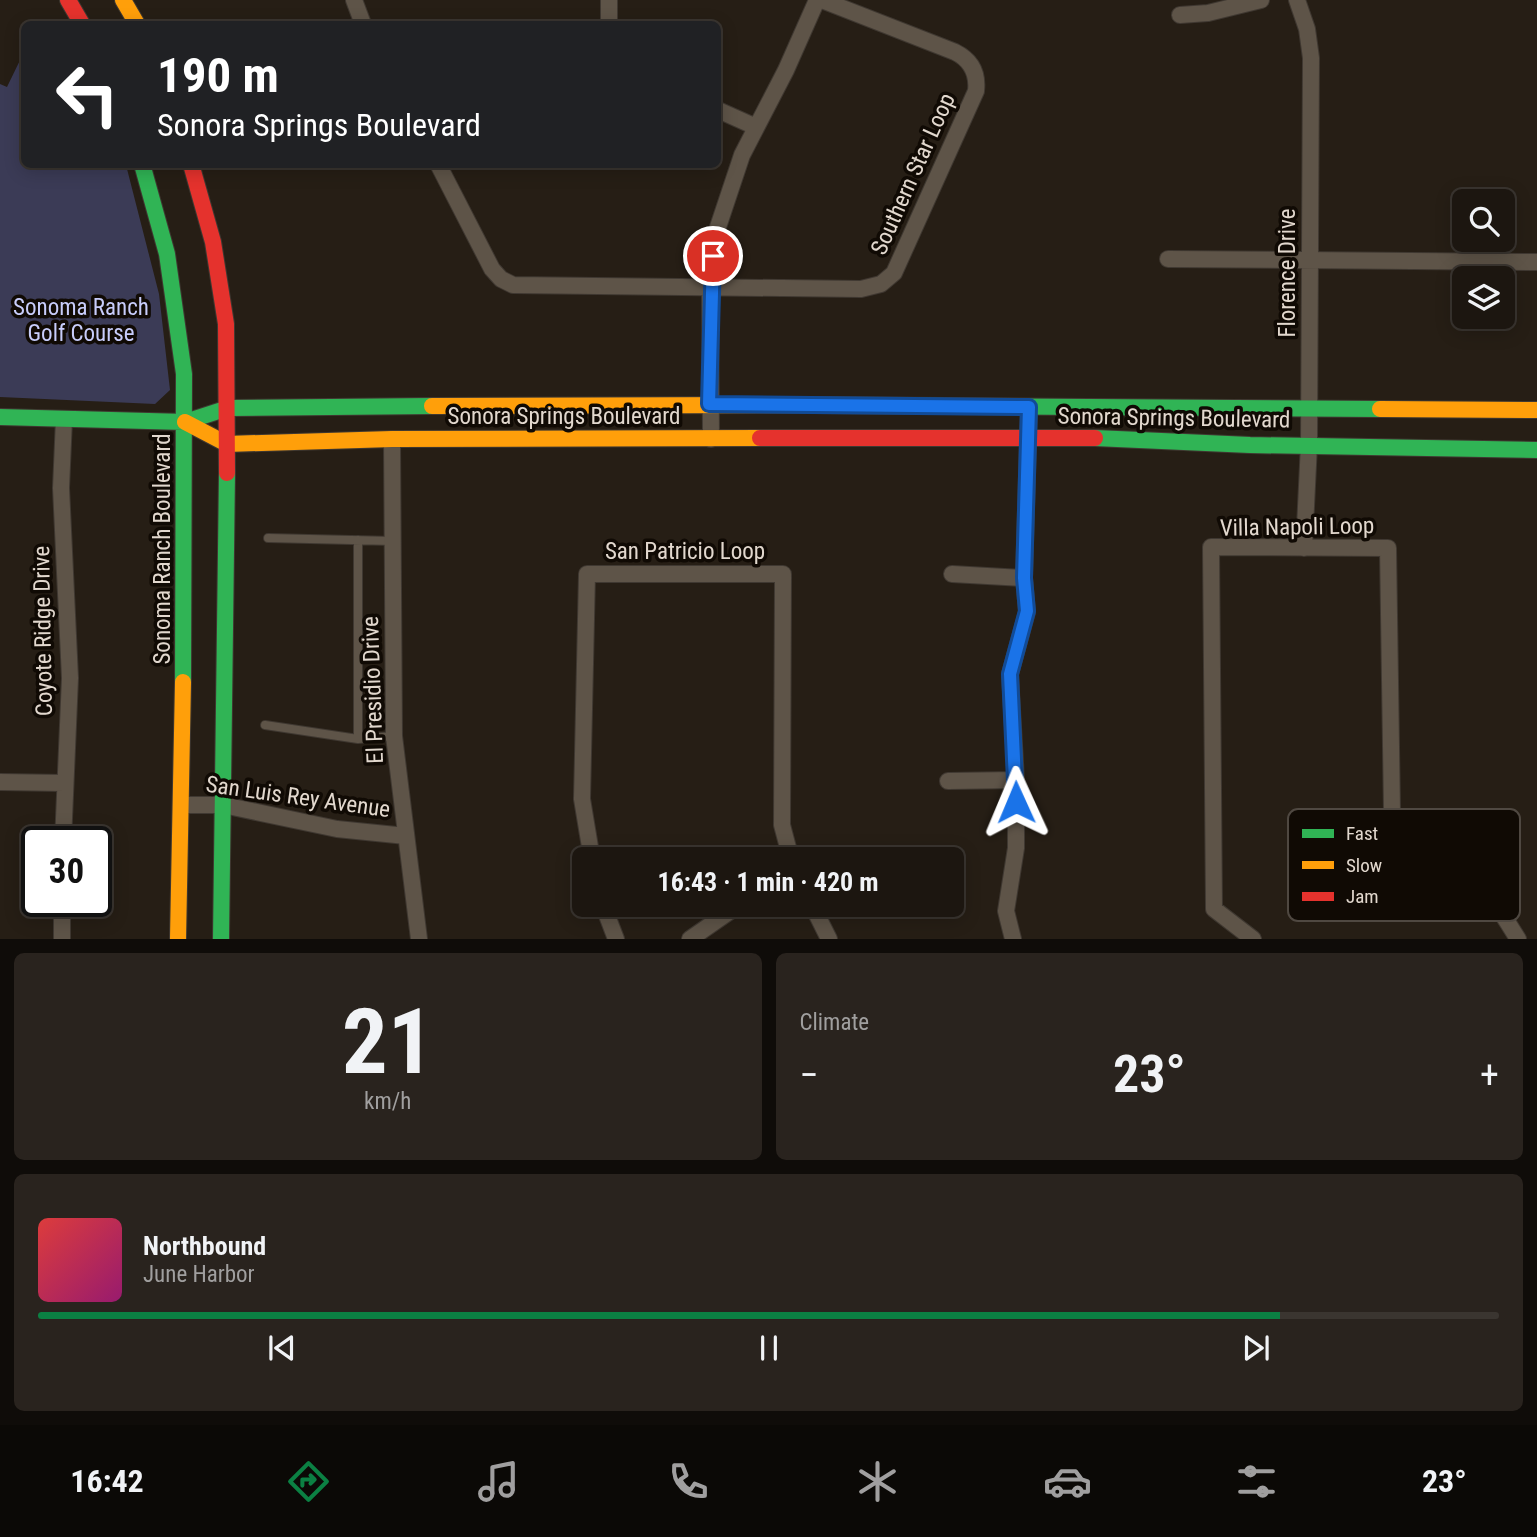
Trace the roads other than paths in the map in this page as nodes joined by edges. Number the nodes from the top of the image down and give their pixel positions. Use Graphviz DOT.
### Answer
graph roads {
  1 [pos="68,0"];
  2 [pos="123,0"];
  3 [pos="354,0"];
  4 [pos="609,0"];
  5 [pos="819,0"];
  6 [pos="1261,0"];
  7 [pos="1297,0"];
  8 [pos="1180,15"];
  9 [pos="80,21"];
  10 [pos="135,21"];
  11 [pos="362,21"];
  12 [pos="609,21"];
  13 [pos="721,111"];
  14 [pos="756,127"];
  15 [pos="143,168"];
  16 [pos="192,168"];
  17 [pos="440,168"];
  18 [pos="1168,260"];
  19 [pos="1310,260"];
  20 [pos="1537,262"];
  21 [pos="710,288"];
  22 [pos="709,404"];
  23 [pos="1029,407"];
  24 [pos="228,408"];
  25 [pos="1309,409"];
  26 [pos="1537,411"];
  27 [pos="0,418"];
  28 [pos="64,419"];
  29 [pos="185,422"];
  30 [pos="1028,438"];
  31 [pos="393,439"];
  32 [pos="710,439"];
  33 [pos="227,444"];
  34 [pos="1309,444"];
  35 [pos="1537,450"];
  36 [pos="268,538"];
  37 [pos="358,540"];
  38 [pos="393,541"];
  39 [pos="1304,548"];
  40 [pos="952,574"];
  41 [pos="1024,578"];
  42 [pos="265,726"];
  43 [pos="394,736"];
  44 [pos="358,739"];
  45 [pos="1016,780"];
  46 [pos="948,781"];
  47 [pos="0,782"];
  48 [pos="64,783"];
  49 [pos="182,805"];
  50 [pos="223,805"];
  51 [pos="1392,809"];
  52 [pos="63,826"];
  53 [pos="406,836"];
  54 [pos="590,847"];
  55 [pos="788,847"];
  56 [pos="62,917"];
  57 [pos="608,917"];
  58 [pos="722,917"];
  59 [pos="818,917"];
  60 [pos="1507,921"];
  61 [pos="224,937"];
  62 [pos="62,939"];
  63 [pos="178,939"];
  64 [pos="418,939"];
  65 [pos="617,939"];
  66 [pos="690,939"];
  67 [pos="829,939"];
  68 [pos="1013,939"];
  69 [pos="1253,939"];
  70 [pos="1518,939"];
  1 -- 9 [label="street"];
  2 -- 10 [label="street"];
  3 -- 11 [label="street"];
  4 -- 12 [label="street"];
  5 -- 14 [label="street"];
  5 -- 21 [label="street, Southern Star Loop"];
  6 -- 8 [label="street"];
  7 -- 19 [label="street, Florence Drive"];
  13 -- 14 [label="street"];
  14 -- 21 [label="street"];
  15 -- 29 [label="street, Sonoma Ranch Boulevard"];
  16 -- 24 [label="street"];
  17 -- 21 [label="street, Southern Star Loop"];
  18 -- 19 [label="street"];
  19 -- 20 [label="street"];
  19 -- 25 [label="street, Florence Drive"];
  21 -- 22 [label="street"];
  22 -- 23 [label="street, Sonora Springs Boulevard"];
  22 -- 24 [label="street, Sonora Springs Boulevard"];
  22 -- 32 [label="street"];
  23 -- 25 [label="street, Sonora Springs Boulevard"];
  23 -- 30 [label="street"];
  24 -- 29 [label="street, Sonora Springs Boulevard"];
  24 -- 33 [label="street"];
  25 -- 26 [label="street, Sonora Springs Boulevard"];
  25 -- 34 [label="street, Florence Drive"];
  27 -- 28 [label="street, Sonora Springs Boulevard"];
  28 -- 29 [label="street, Sonora Springs Boulevard"];
  28 -- 48 [label="street, Coyote Ridge Drive"];
  29 -- 33 [label="street, Sonora Springs Boulevard"];
  29 -- 49 [label="street, Sonoma Ranch Boulevard"];
  30 -- 32 [label="street, Sonora Springs Boulevard"];
  30 -- 34 [label="street, Sonora Springs Boulevard"];
  30 -- 41 [label="street"];
  31 -- 32 [label="street, Sonora Springs Boulevard"];
  31 -- 33 [label="street, Sonora Springs Boulevard"];
  31 -- 38 [label="street, El Presidio Drive"];
  33 -- 50 [label="street"];
  34 -- 35 [label="street, Sonora Springs Boulevard"];
  34 -- 39 [label="street, Florence Drive"];
  36 -- 37 [label="lane"];
  37 -- 38 [label="lane"];
  37 -- 44 [label="lane"];
  38 -- 43 [label="street, El Presidio Drive"];
  39 -- 51 [label="street, Villa Napoli Loop"];
  39 -- 69 [label="street, Villa Napoli Loop"];
  40 -- 41 [label="street"];
  41 -- 45 [label="street"];
  42 -- 44 [label="lane"];
  43 -- 44 [label="lane"];
  43 -- 53 [label="street, El Presidio Drive"];
  45 -- 46 [label="street"];
  45 -- 68 [label="street"];
  47 -- 48 [label="street"];
  48 -- 52 [label="street, Coyote Ridge Drive"];
  49 -- 50 [label="street, San Luis Rey Avenue"];
  49 -- 63 [label="street, Sonoma Ranch Boulevard"];
  50 -- 53 [label="street, San Luis Rey Avenue"];
  50 -- 61 [label="street"];
  53 -- 64 [label="street, El Presidio Drive"];
  54 -- 55 [label="street, San Patricio Loop"];
  56 -- 62 [label="street"];
  57 -- 65 [label="street"];
  58 -- 66 [label="street"];
  59 -- 67 [label="street"];
  60 -- 70 [label="street, Villa Napoli Loop"];
}
